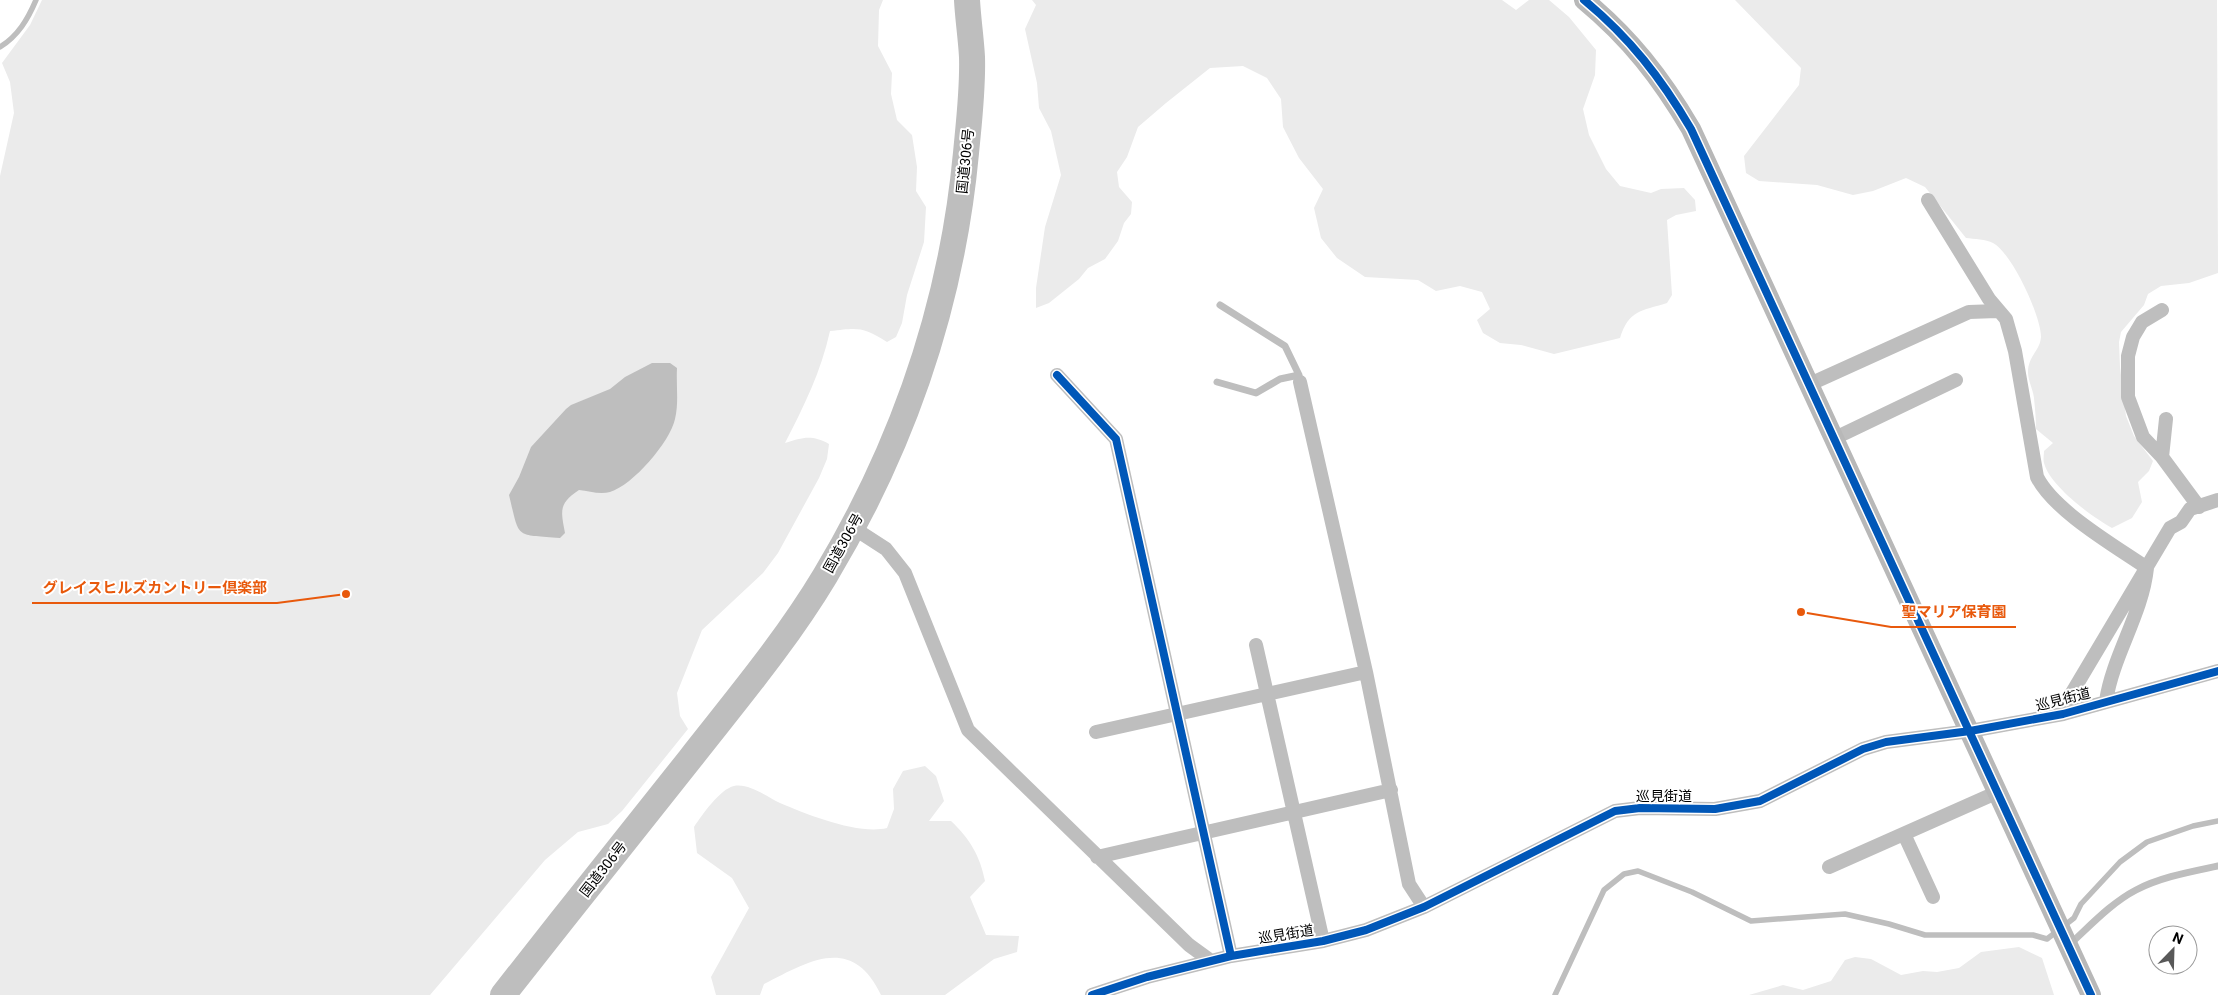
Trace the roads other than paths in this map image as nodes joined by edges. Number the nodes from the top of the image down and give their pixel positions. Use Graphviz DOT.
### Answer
graph roads {
  1 [pos="967,0"];
  2 [pos="1584,0"];
  3 [pos="1928,200"];
  4 [pos="1220,305"];
  5 [pos="2162,310"];
  6 [pos="1997,311"];
  7 [pos="1056,375"];
  8 [pos="1300,378"];
  9 [pos="1956,380"];
  10 [pos="1217,382"];
  11 [pos="1810,384"];
  12 [pos="2166,419"];
  13 [pos="1835,438"];
  14 [pos="2162,457"];
  15 [pos="2218,500"];
  16 [pos="2199,507"];
  17 [pos="852,527"];
  18 [pos="2147,568"];
  19 [pos="1256,645"];
  20 [pos="2218,671"];
  21 [pos="1366,672"];
  22 [pos="1269,694"];
  23 [pos="2106,701"];
  24 [pos="2063,714"];
  25 [pos="1178,715"];
  26 [pos="1970,731"];
  27 [pos="1096,732"];
  28 [pos="1391,790"];
  29 [pos="1998,792"];
  30 [pos="1295,812"];
  31 [pos="1204,832"];
  32 [pos="1904,834"];
  33 [pos="1097,857"];
  34 [pos="2218,866"];
  35 [pos="1829,867"];
  36 [pos="1933,896"];
  37 [pos="1424,907"];
  38 [pos="2063,935"];
  39 [pos="1324,941"];
  40 [pos="1231,956"];
  41 [pos="1211,961"];
  42 [pos="503,995"];
  43 [pos="1092,995"];
  44 [pos="2091,995"];
  1 -- 17 [label="highway, 国道306号"];
  2 -- 11 [label="street"];
  3 -- 6 [label="street"];
  4 -- 8 [label="lane"];
  5 -- 14 [label="street"];
  6 -- 11 [label="street"];
  6 -- 18 [label="street"];
  7 -- 25 [label="street"];
  8 -- 10 [label="lane"];
  8 -- 21 [label="street"];
  9 -- 13 [label="street"];
  11 -- 13 [label="street"];
  12 -- 14 [label="street"];
  13 -- 26 [label="street"];
  14 -- 16 [label="street"];
  15 -- 16 [label="street"];
  16 -- 18 [label="street"];
  17 -- 33 [label="street"];
  17 -- 42 [label="highway, 国道306号"];
  18 -- 23 [label="street"];
  18 -- 24 [label="street"];
  19 -- 22 [label="street"];
  20 -- 23 [label="street, 巡見街道"];
  21 -- 22 [label="street"];
  21 -- 28 [label="street"];
  22 -- 25 [label="street"];
  22 -- 30 [label="street"];
  23 -- 24 [label="street, 巡見街道"];
  24 -- 26 [label="street, 巡見街道"];
  25 -- 27 [label="street"];
  25 -- 31 [label="street"];
  26 -- 29 [label="street"];
  26 -- 37 [label="street, 巡見街道"];
  28 -- 30 [label="street"];
  28 -- 37 [label="street"];
  29 -- 32 [label="street"];
  29 -- 38 [label="street"];
  30 -- 31 [label="street"];
  30 -- 39 [label="street"];
  31 -- 33 [label="street"];
  31 -- 40 [label="street"];
  32 -- 35 [label="street"];
  32 -- 36 [label="street"];
  33 -- 41 [label="street"];
  34 -- 38 [label="lane"];
  37 -- 39 [label="street, 巡見街道"];
  38 -- 44 [label="street"];
  39 -- 40 [label="street, 巡見街道"];
  40 -- 41 [label="street, 巡見街道"];
  41 -- 43 [label="street, 巡見街道"];
}
